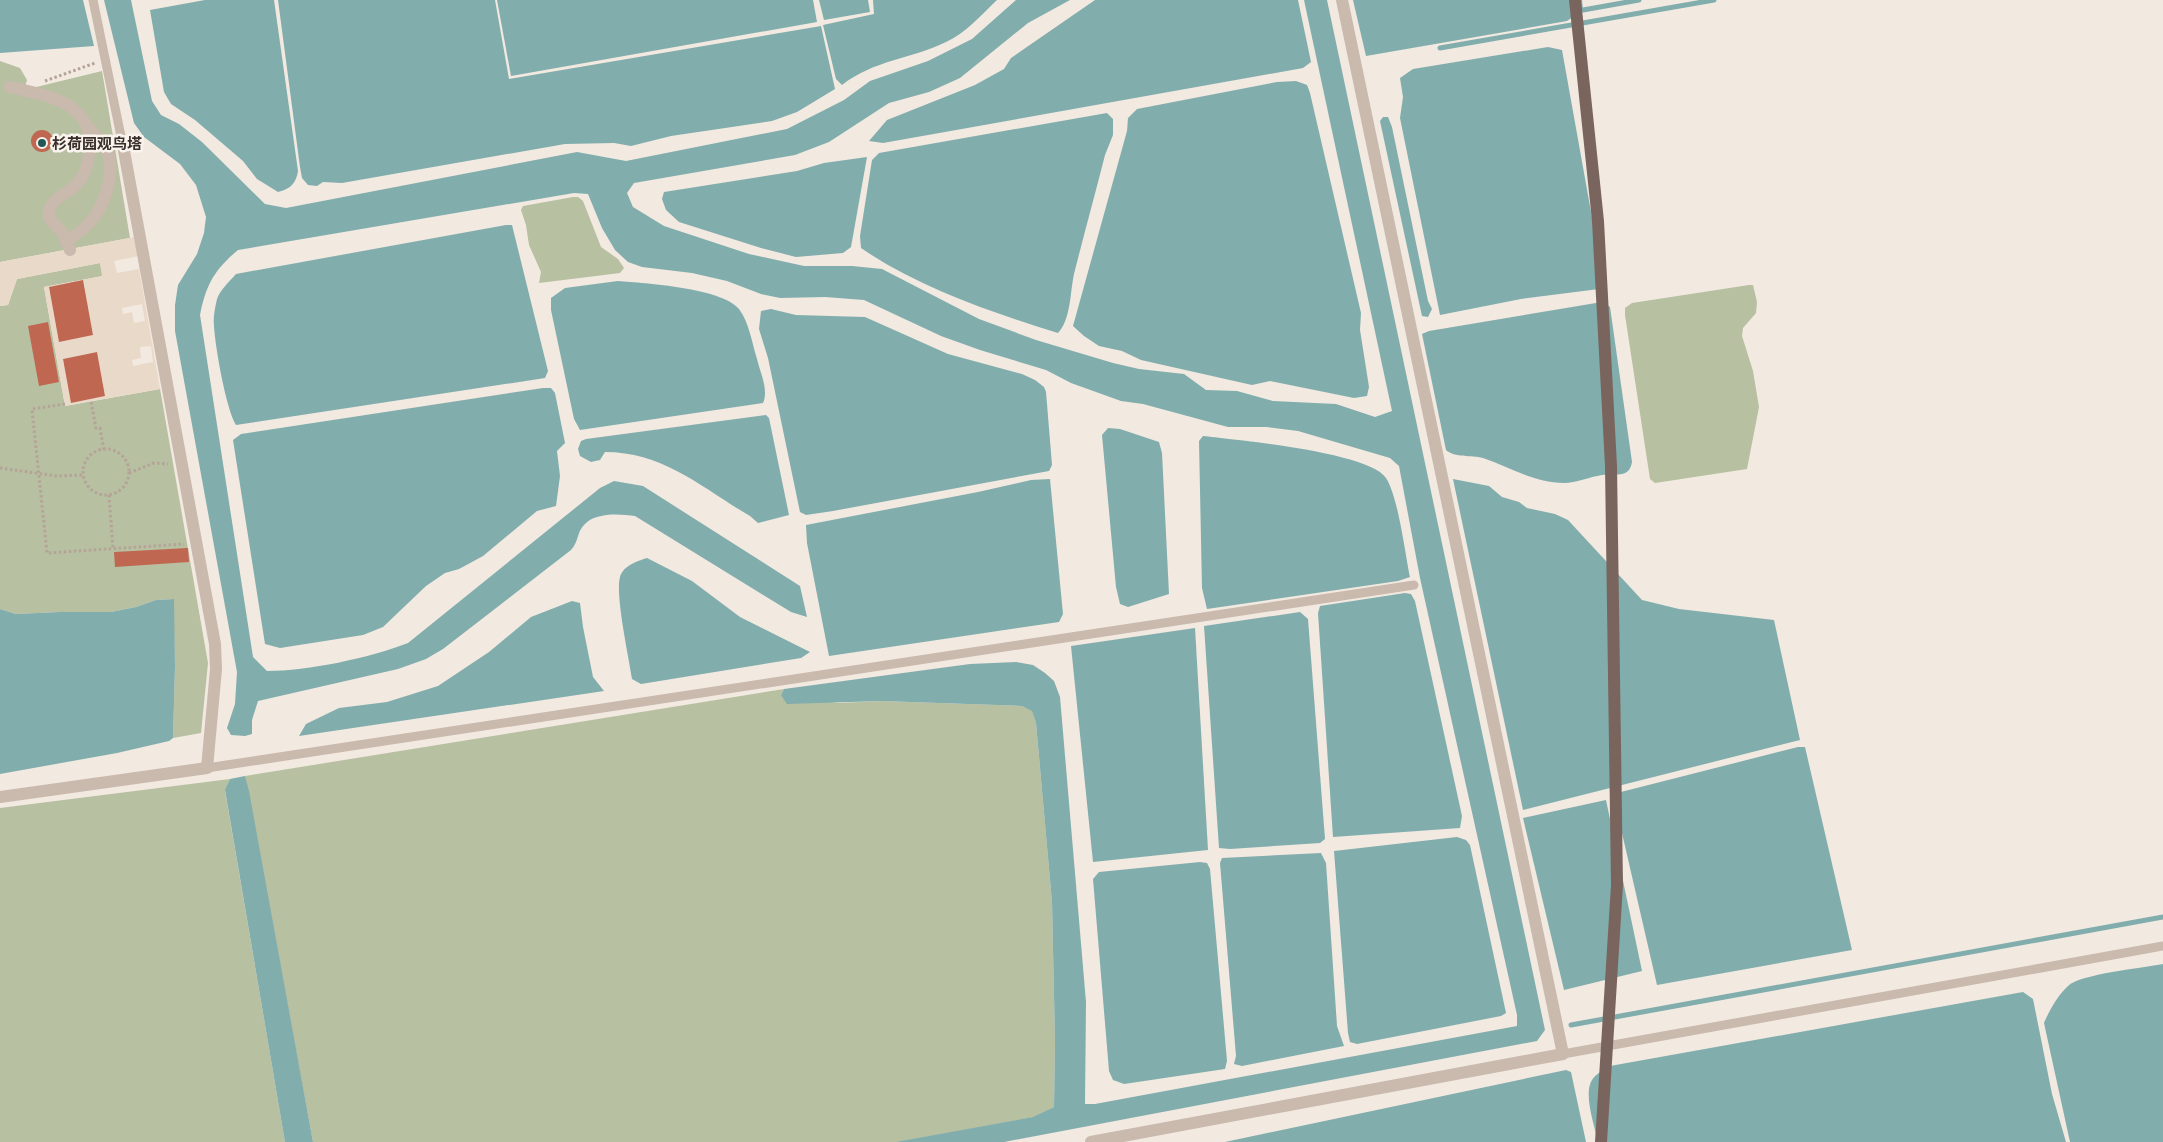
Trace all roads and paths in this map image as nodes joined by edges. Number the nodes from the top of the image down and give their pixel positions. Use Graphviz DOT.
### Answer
graph roads {
  1 [pos="93,0"];
  2 [pos="1342,0"];
  3 [pos="1575,0"];
  4 [pos="105,59"];
  5 [pos="43,82"];
  6 [pos="10,88"];
  7 [pos="88,128"];
  8 [pos="124,151"];
  9 [pos="127,166"];
  10 [pos="110,169"];
  11 [pos="91,402"];
  12 [pos="65,404"];
  13 [pos="104,450"];
  14 [pos="182,466"];
  15 [pos="0,468"];
  16 [pos="129,474"];
  17 [pos="39,475"];
  18 [pos="84,475"];
  19 [pos="109,495"];
  20 [pos="197,543"];
  21 [pos="113,549"];
  22 [pos="1414,585"];
  23 [pos="207,768"];
  24 [pos="0,798"];
  25 [pos="2163,946"];
  26 [pos="1607,1046"];
  27 [pos="1564,1054"];
  28 [pos="1090,1142"];
  29 [pos="1601,1142"];
  1 -- 4 [label="lane"];
  2 -- 27 [label="street"];
  3 -- 26 [label="main road"];
  4 -- 5 [label="path"];
  4 -- 8 [label="lane"];
  6 -- 7 [label="street"];
  7 -- 10 [label="street"];
  7 -- 10 [label="street"];
  8 -- 9 [label="street"];
  9 -- 10 [label="street"];
  9 -- 14 [label="street"];
  11 -- 13 [label="path"];
  12 -- 17 [label="path"];
  13 -- 16 [label="path"];
  13 -- 18 [label="path"];
  14 -- 16 [label="path"];
  14 -- 20 [label="street"];
  15 -- 17 [label="path"];
  16 -- 19 [label="path"];
  17 -- 18 [label="path"];
  17 -- 21 [label="path"];
  18 -- 19 [label="path"];
  19 -- 21 [label="path"];
  20 -- 21 [label="path"];
  20 -- 23 [label="street"];
  22 -- 23 [label="lane"];
  23 -- 24 [label="street"];
  25 -- 26 [label="lane"];
  26 -- 27 [label="lane"];
  26 -- 29 [label="main road"];
  27 -- 28 [label="street"];
}
